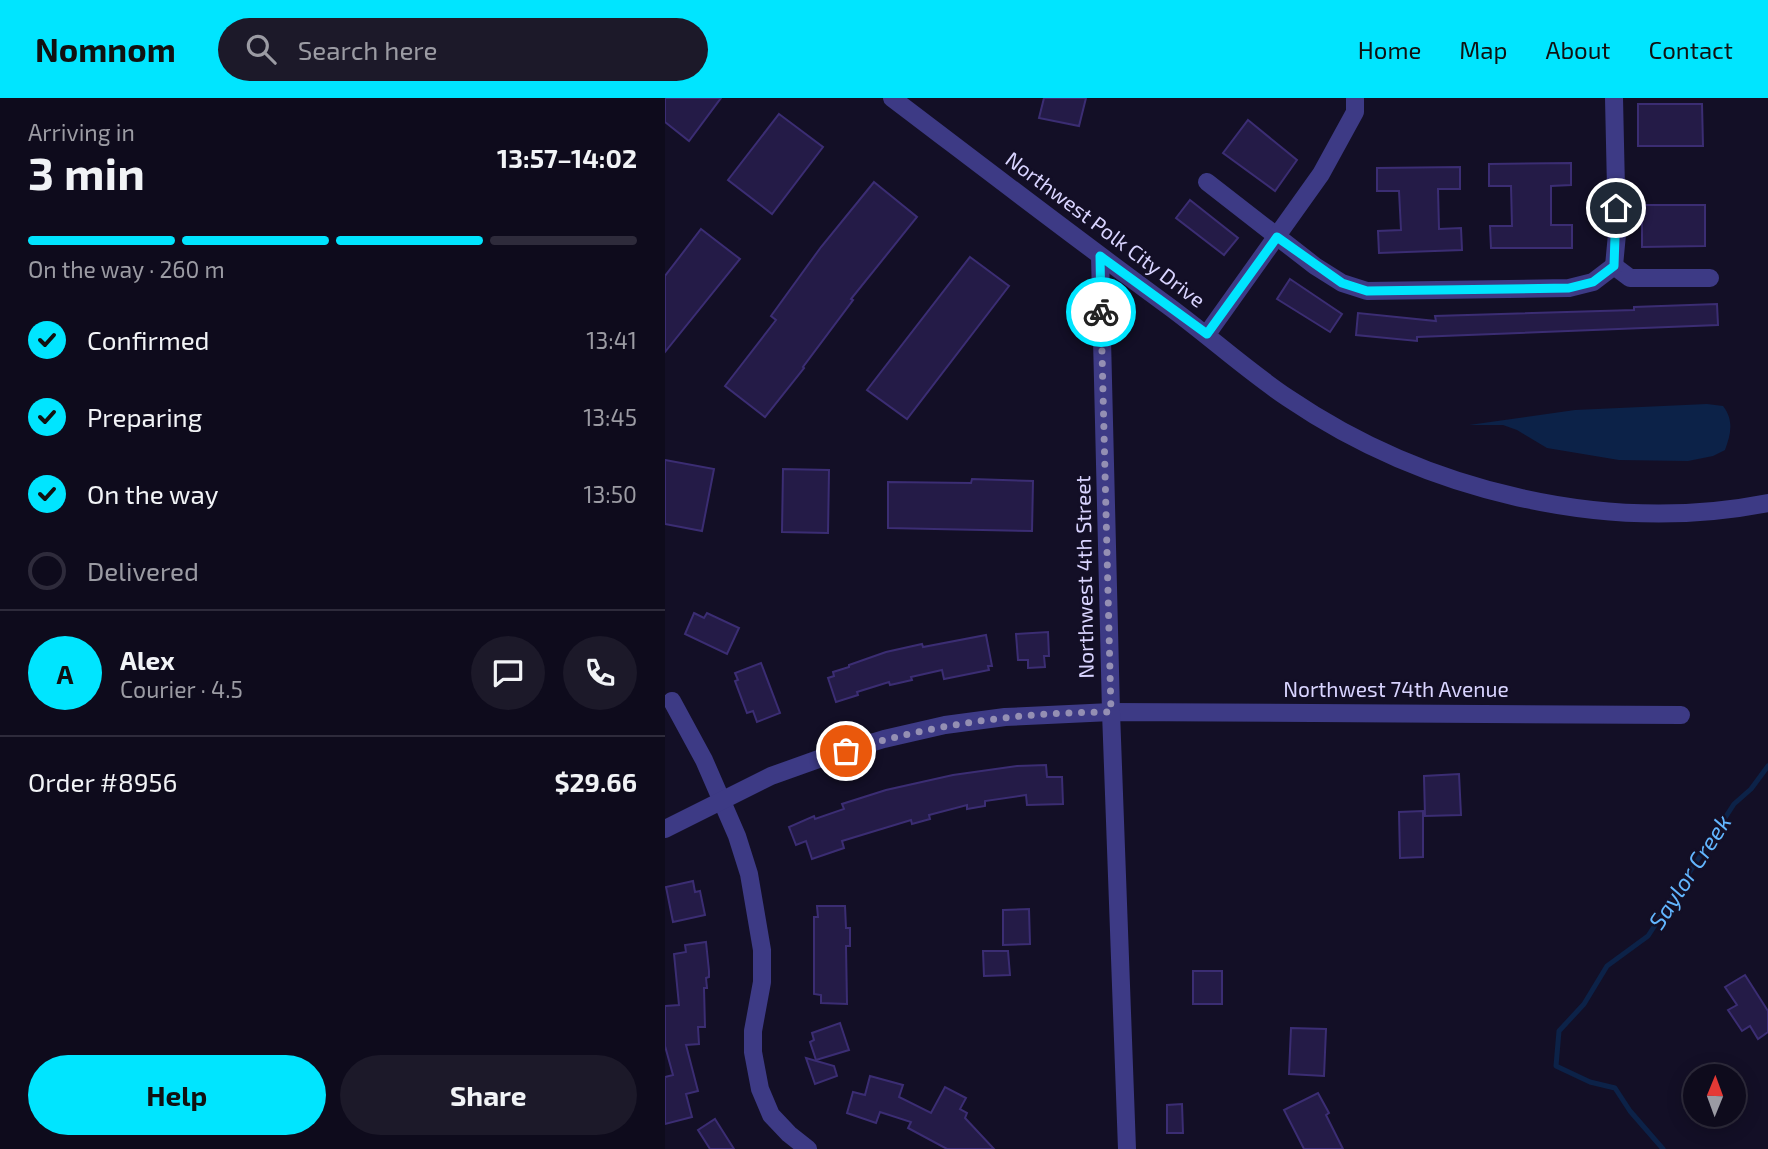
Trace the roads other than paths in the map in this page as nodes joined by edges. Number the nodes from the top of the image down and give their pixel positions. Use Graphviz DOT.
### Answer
graph roads {
  1 [pos="891,98"];
  2 [pos="1355,98"];
  3 [pos="1614,98"];
  4 [pos="1207,182"];
  5 [pos="1277,237"];
  6 [pos="1100,256"];
  7 [pos="1614,266"];
  8 [pos="1710,278"];
  9 [pos="1207,334"];
  10 [pos="1768,503"];
  11 [pos="672,701"];
  12 [pos="1111,712"];
  13 [pos="1681,715"];
  14 [pos="721,800"];
  15 [pos="665,829"];
  16 [pos="808,1149"];
  17 [pos="1127,1149"];
  1 -- 6 [label="street, Northwest Polk City Drive"];
  2 -- 5 [label="street"];
  3 -- 7 [label="street"];
  4 -- 5 [label="street"];
  5 -- 7 [label="street"];
  5 -- 9 [label="street"];
  6 -- 9 [label="street, Northwest Polk City Drive"];
  6 -- 12 [label="street, Northwest 4th Street"];
  7 -- 8 [label="street"];
  9 -- 10 [label="street, Northwest Polk City Drive"];
  11 -- 14 [label="street"];
  12 -- 13 [label="street, Northwest 74th Avenue"];
  12 -- 14 [label="street, Northwest 74th Avenue"];
  12 -- 17 [label="street, Northwest 4th Street"];
  14 -- 15 [label="street, Northwest 74th Avenue"];
  14 -- 16 [label="street"];
}
